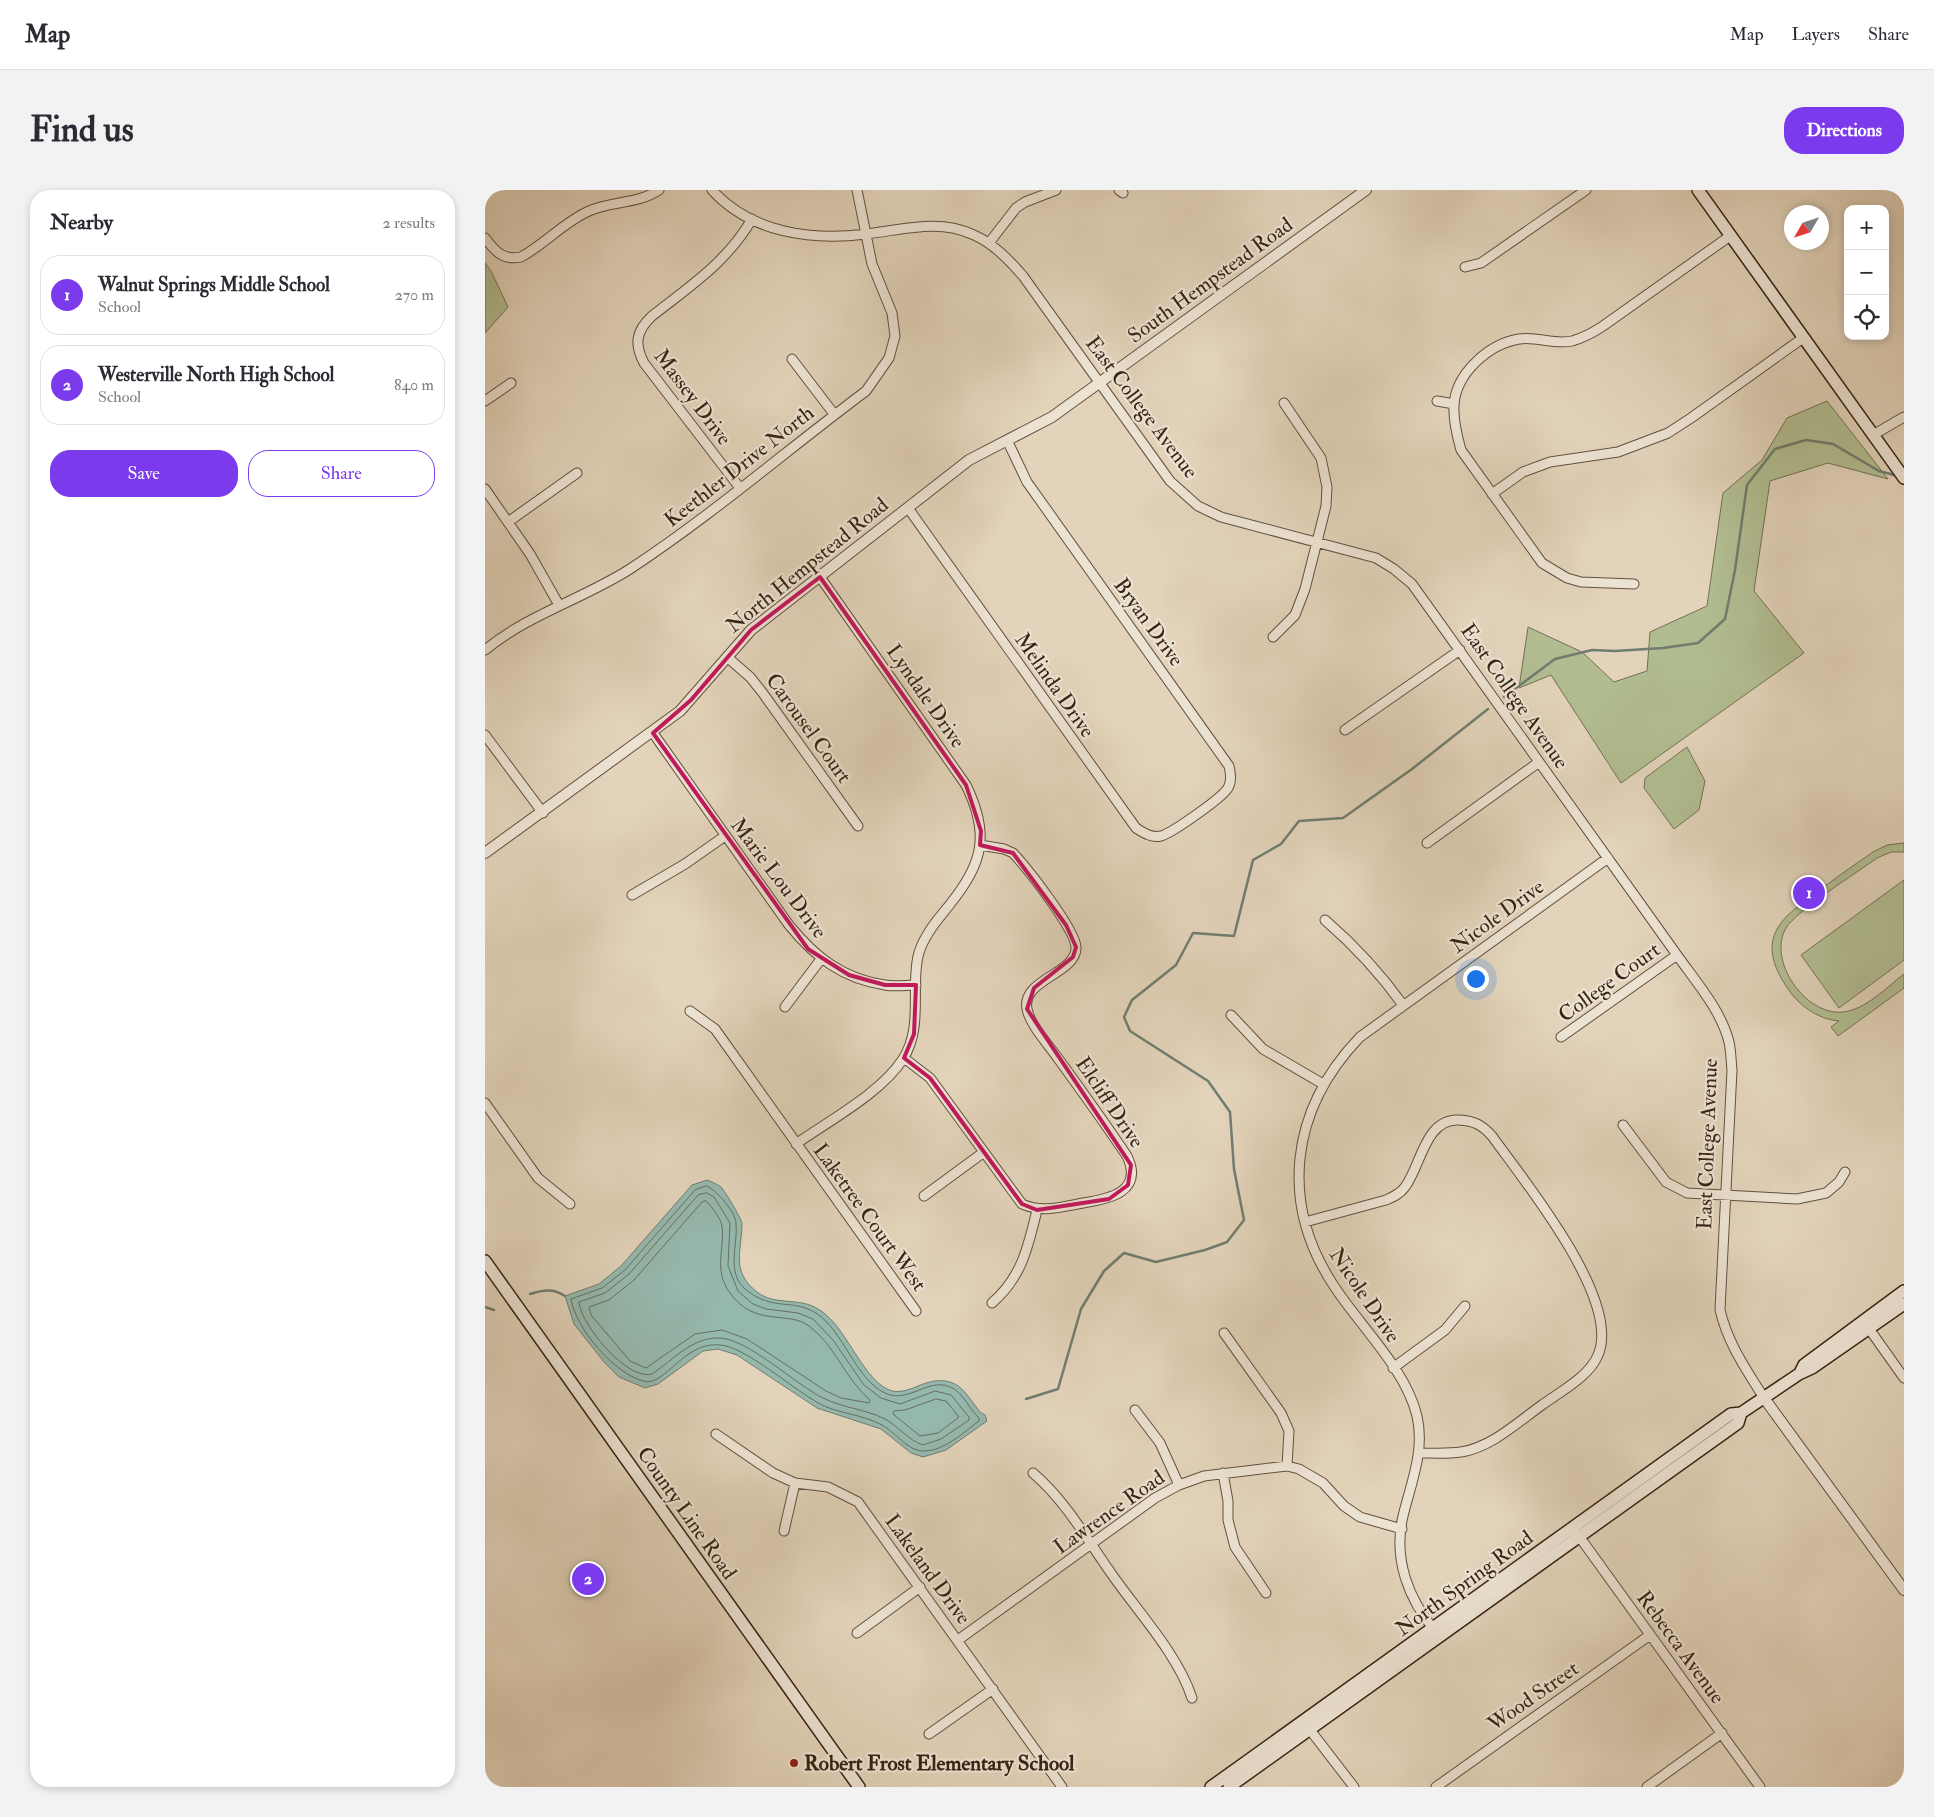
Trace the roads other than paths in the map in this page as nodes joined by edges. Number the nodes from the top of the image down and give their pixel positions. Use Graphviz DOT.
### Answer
graph roads {
  1 [pos="659,190"];
  2 [pos="712,190"];
  3 [pos="857,190"];
  4 [pos="1055,190"];
  5 [pos="1586,190"];
  6 [pos="1698,190"];
  7 [pos="1362,191"];
  8 [pos="752,219"];
  9 [pos="866,234"];
  10 [pos="1730,236"];
  11 [pos="485,238"];
  12 [pos="989,243"];
  13 [pos="1465,267"];
  14 [pos="1803,338"];
  15 [pos="792,359"];
  16 [pos="1099,382"];
  17 [pos="511,383"];
  18 [pos="485,401"];
  19 [pos="1437,401"];
  20 [pos="1284,403"];
  21 [pos="1454,404"];
  22 [pos="834,414"];
  23 [pos="1904,417"];
  24 [pos="1873,435"];
  25 [pos="1007,440"];
  26 [pos="577,473"];
  27 [pos="1904,478"];
  28 [pos="739,488"];
  29 [pos="485,489"];
  30 [pos="1492,494"];
  31 [pos="908,508"];
  32 [pos="508,522"];
  33 [pos="1317,542"];
  34 [pos="819,577"];
  35 [pos="1634,584"];
  36 [pos="559,605"];
  37 [pos="1273,637"];
  38 [pos="485,650"];
  39 [pos="1460,650"];
  40 [pos="727,657"];
  41 [pos="1345,730"];
  42 [pos="653,733"];
  43 [pos="485,735"];
  44 [pos="1539,762"];
  45 [pos="543,813"];
  46 [pos="1194,816"];
  47 [pos="858,826"];
  48 [pos="725,836"];
  49 [pos="1427,843"];
  50 [pos="980,845"];
  51 [pos="485,853"];
  52 [pos="1609,858"];
  53 [pos="632,895"];
  54 [pos="1325,920"];
  55 [pos="1677,955"];
  56 [pos="821,959"];
  57 [pos="916,985"];
  58 [pos="1403,1005"];
  59 [pos="785,1007"];
  60 [pos="690,1011"];
  61 [pos="1231,1015"];
  62 [pos="1561,1037"];
  63 [pos="904,1058"];
  64 [pos="1323,1084"];
  65 [pos="485,1103"];
  66 [pos="1623,1124"];
  67 [pos="796,1144"];
  68 [pos="984,1152"];
  69 [pos="1845,1172"];
  70 [pos="1725,1195"];
  71 [pos="924,1196"];
  72 [pos="569,1204"];
  73 [pos="1037,1210"];
  74 [pos="1305,1222"];
  75 [pos="485,1261"];
  76 [pos="1904,1291"];
  77 [pos="992,1303"];
  78 [pos="1904,1304"];
  79 [pos="1465,1306"];
  80 [pos="916,1311"];
  81 [pos="1866,1325"];
  82 [pos="1224,1333"];
  83 [pos="1393,1368"];
  84 [pos="1904,1378"];
  85 [pos="1764,1398"];
  86 [pos="1135,1410"];
  87 [pos="715,1434"];
  88 [pos="1419,1453"];
  89 [pos="1287,1466"];
  90 [pos="1033,1473"];
  91 [pos="1223,1473"];
  92 [pos="795,1484"];
  93 [pos="1179,1485"];
  94 [pos="1402,1529"];
  95 [pos="784,1531"];
  96 [pos="1576,1532"];
  97 [pos="1091,1545"];
  98 [pos="920,1587"];
  99 [pos="1904,1590"];
  100 [pos="1266,1593"];
  101 [pos="857,1632"];
  102 [pos="1436,1633"];
  103 [pos="1650,1634"];
  104 [pos="958,1640"];
  105 [pos="993,1689"];
  106 [pos="1192,1698"];
  107 [pos="1307,1726"];
  108 [pos="929,1734"];
  109 [pos="1722,1734"];
  110 [pos="859,1787"];
  111 [pos="1062,1787"];
  112 [pos="1211,1787"];
  113 [pos="1229,1787"];
  114 [pos="1354,1787"];
  115 [pos="1436,1787"];
  116 [pos="1647,1787"];
  117 [pos="1760,1787"];
  1 -- 11 [label="street"];
  2 -- 8 [label="street, East College Avenue"];
  3 -- 9 [label="street, Keethler Drive North"];
  4 -- 12 [label="street"];
  5 -- 13 [label="street"];
  6 -- 10 [label="main road"];
  7 -- 16 [label="street, South Hempstead Road"];
  8 -- 9 [label="street, East College Avenue"];
  8 -- 28 [label="street, Massey Drive"];
  9 -- 12 [label="street, East College Avenue"];
  9 -- 22 [label="street, Keethler Drive North"];
  10 -- 14 [label="main road"];
  10 -- 21 [label="street"];
  12 -- 16 [label="street, East College Avenue"];
  14 -- 24 [label="main road"];
  14 -- 30 [label="street"];
  15 -- 22 [label="street"];
  16 -- 25 [label="street, North Hempstead Road"];
  16 -- 33 [label="street, East College Avenue"];
  17 -- 18 [label="street"];
  19 -- 21 [label="street"];
  20 -- 33 [label="street"];
  21 -- 30 [label="street"];
  22 -- 28 [label="street, Keethler Drive North"];
  23 -- 24 [label="street"];
  24 -- 27 [label="main road"];
  25 -- 31 [label="street, North Hempstead Road"];
  25 -- 46 [label="street, Bryan Drive"];
  26 -- 32 [label="street"];
  28 -- 36 [label="street, Keethler Drive North"];
  29 -- 32 [label="street"];
  30 -- 35 [label="street"];
  31 -- 34 [label="street, North Hempstead Road"];
  31 -- 46 [label="street, Melinda Drive"];
  32 -- 36 [label="street"];
  33 -- 37 [label="street"];
  33 -- 39 [label="street, East College Avenue"];
  34 -- 40 [label="street, North Hempstead Road"];
  34 -- 50 [label="street, Lyndale Drive"];
  36 -- 38 [label="street, Keethler Drive North"];
  39 -- 41 [label="street"];
  39 -- 44 [label="street, East College Avenue"];
  40 -- 42 [label="street, North Hempstead Road"];
  40 -- 47 [label="street, Carousel Court"];
  42 -- 45 [label="street, North Hempstead Road"];
  42 -- 48 [label="street, Marie Lou Drive"];
  43 -- 45 [label="street"];
  44 -- 49 [label="street"];
  44 -- 52 [label="street, East College Avenue"];
  45 -- 51 [label="street, North Hempstead Road"];
  48 -- 53 [label="street"];
  48 -- 56 [label="street, Marie Lou Drive"];
  50 -- 57 [label="street, Lyndale Drive"];
  50 -- 73 [label="street, Elcliff Drive"];
  52 -- 55 [label="street, East College Avenue"];
  52 -- 58 [label="street, Nicole Drive"];
  54 -- 58 [label="street"];
  55 -- 62 [label="street, College Court"];
  55 -- 70 [label="street, East College Avenue"];
  56 -- 57 [label="street, Marie Lou Drive"];
  56 -- 59 [label="street"];
  57 -- 63 [label="street, Lyndale Drive"];
  58 -- 64 [label="street, Nicole Drive"];
  60 -- 67 [label="street, Laketree Court West"];
  61 -- 64 [label="street"];
  63 -- 67 [label="street, Lyndale Drive"];
  63 -- 68 [label="street"];
  64 -- 74 [label="street, Nicole Drive"];
  65 -- 72 [label="street"];
  66 -- 70 [label="street"];
  67 -- 80 [label="street, Laketree Court West"];
  68 -- 71 [label="street"];
  68 -- 73 [label="street"];
  69 -- 70 [label="street"];
  70 -- 85 [label="street, East College Avenue"];
  73 -- 77 [label="street"];
  74 -- 83 [label="street, Nicole Drive"];
  74 -- 88 [label="street"];
  75 -- 110 [label="main road, County Line Road"];
  76 -- 81 [label="main road"];
  78 -- 81 [label="main road"];
  79 -- 83 [label="street"];
  81 -- 84 [label="street"];
  81 -- 85 [label="main road, North Spring Road"];
  82 -- 89 [label="street"];
  83 -- 88 [label="street, Nicole Drive"];
  85 -- 96 [label="main road, North Spring Road"];
  85 -- 99 [label="street, East College Avenue"];
  86 -- 93 [label="street"];
  87 -- 92 [label="street, Lakeland Drive"];
  88 -- 94 [label="street, Nicole Drive"];
  89 -- 91 [label="street, Lawrence Road"];
  89 -- 94 [label="street, Lawrence Road"];
  90 -- 97 [label="street"];
  91 -- 93 [label="street, Lawrence Road"];
  91 -- 100 [label="street"];
  92 -- 95 [label="street"];
  92 -- 98 [label="street, Lakeland Drive"];
  93 -- 97 [label="street, Lawrence Road"];
  94 -- 102 [label="street, Nicole Drive"];
  96 -- 102 [label="main road, North Spring Road"];
  96 -- 103 [label="street, Rebecca Avenue"];
  97 -- 104 [label="street, Lawrence Road"];
  97 -- 106 [label="street"];
  98 -- 101 [label="street"];
  98 -- 104 [label="street, Lakeland Drive"];
  102 -- 107 [label="main road, North Spring Road"];
  103 -- 109 [label="street, Rebecca Avenue"];
  103 -- 115 [label="street, Wood Street"];
  104 -- 105 [label="street, Lakeland Drive"];
  105 -- 108 [label="street"];
  105 -- 111 [label="street, Lakeland Drive"];
  107 -- 112 [label="main road, North Spring Road"];
  107 -- 113 [label="main road, North Spring Road"];
  107 -- 114 [label="street"];
  109 -- 116 [label="street"];
  109 -- 117 [label="street, Rebecca Avenue"];
}
